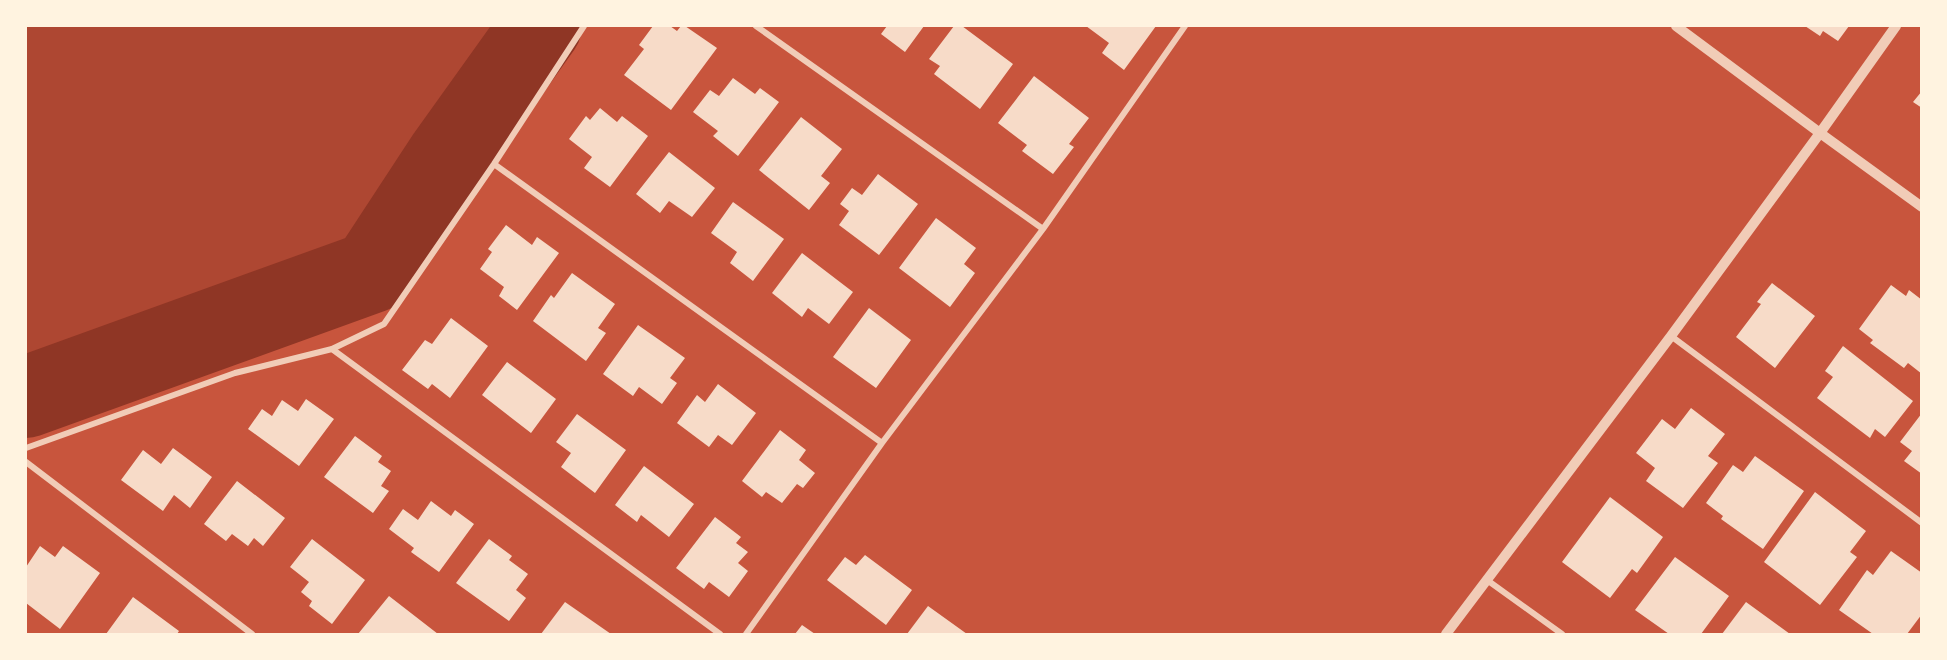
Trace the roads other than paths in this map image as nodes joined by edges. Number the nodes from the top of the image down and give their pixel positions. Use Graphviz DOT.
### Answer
graph roads {
  1 [pos="584,26"];
  2 [pos="756,26"];
  3 [pos="1185,26"];
  4 [pos="1676,26"];
  5 [pos="1896,26"];
  6 [pos="1820,133"];
  7 [pos="494,164"];
  8 [pos="1922,207"];
  9 [pos="1043,229"];
  10 [pos="1671,336"];
  11 [pos="332,349"];
  12 [pos="882,443"];
  13 [pos="26,448"];
  14 [pos="26,462"];
  15 [pos="1922,523"];
  16 [pos="1487,580"];
  17 [pos="252,634"];
  18 [pos="720,634"];
  19 [pos="746,634"];
  20 [pos="1446,634"];
  21 [pos="1562,634"];
  1 -- 7 [label="street"];
  2 -- 9 [label="street"];
  3 -- 9 [label="street"];
  4 -- 6 [label="street"];
  5 -- 6 [label="street"];
  6 -- 8 [label="street"];
  6 -- 10 [label="street"];
  7 -- 11 [label="street"];
  7 -- 12 [label="street"];
  9 -- 12 [label="street"];
  10 -- 15 [label="street"];
  10 -- 16 [label="street"];
  11 -- 13 [label="street"];
  11 -- 18 [label="street"];
  12 -- 19 [label="street"];
  14 -- 17 [label="street"];
  16 -- 20 [label="street"];
  16 -- 21 [label="street"];
}
